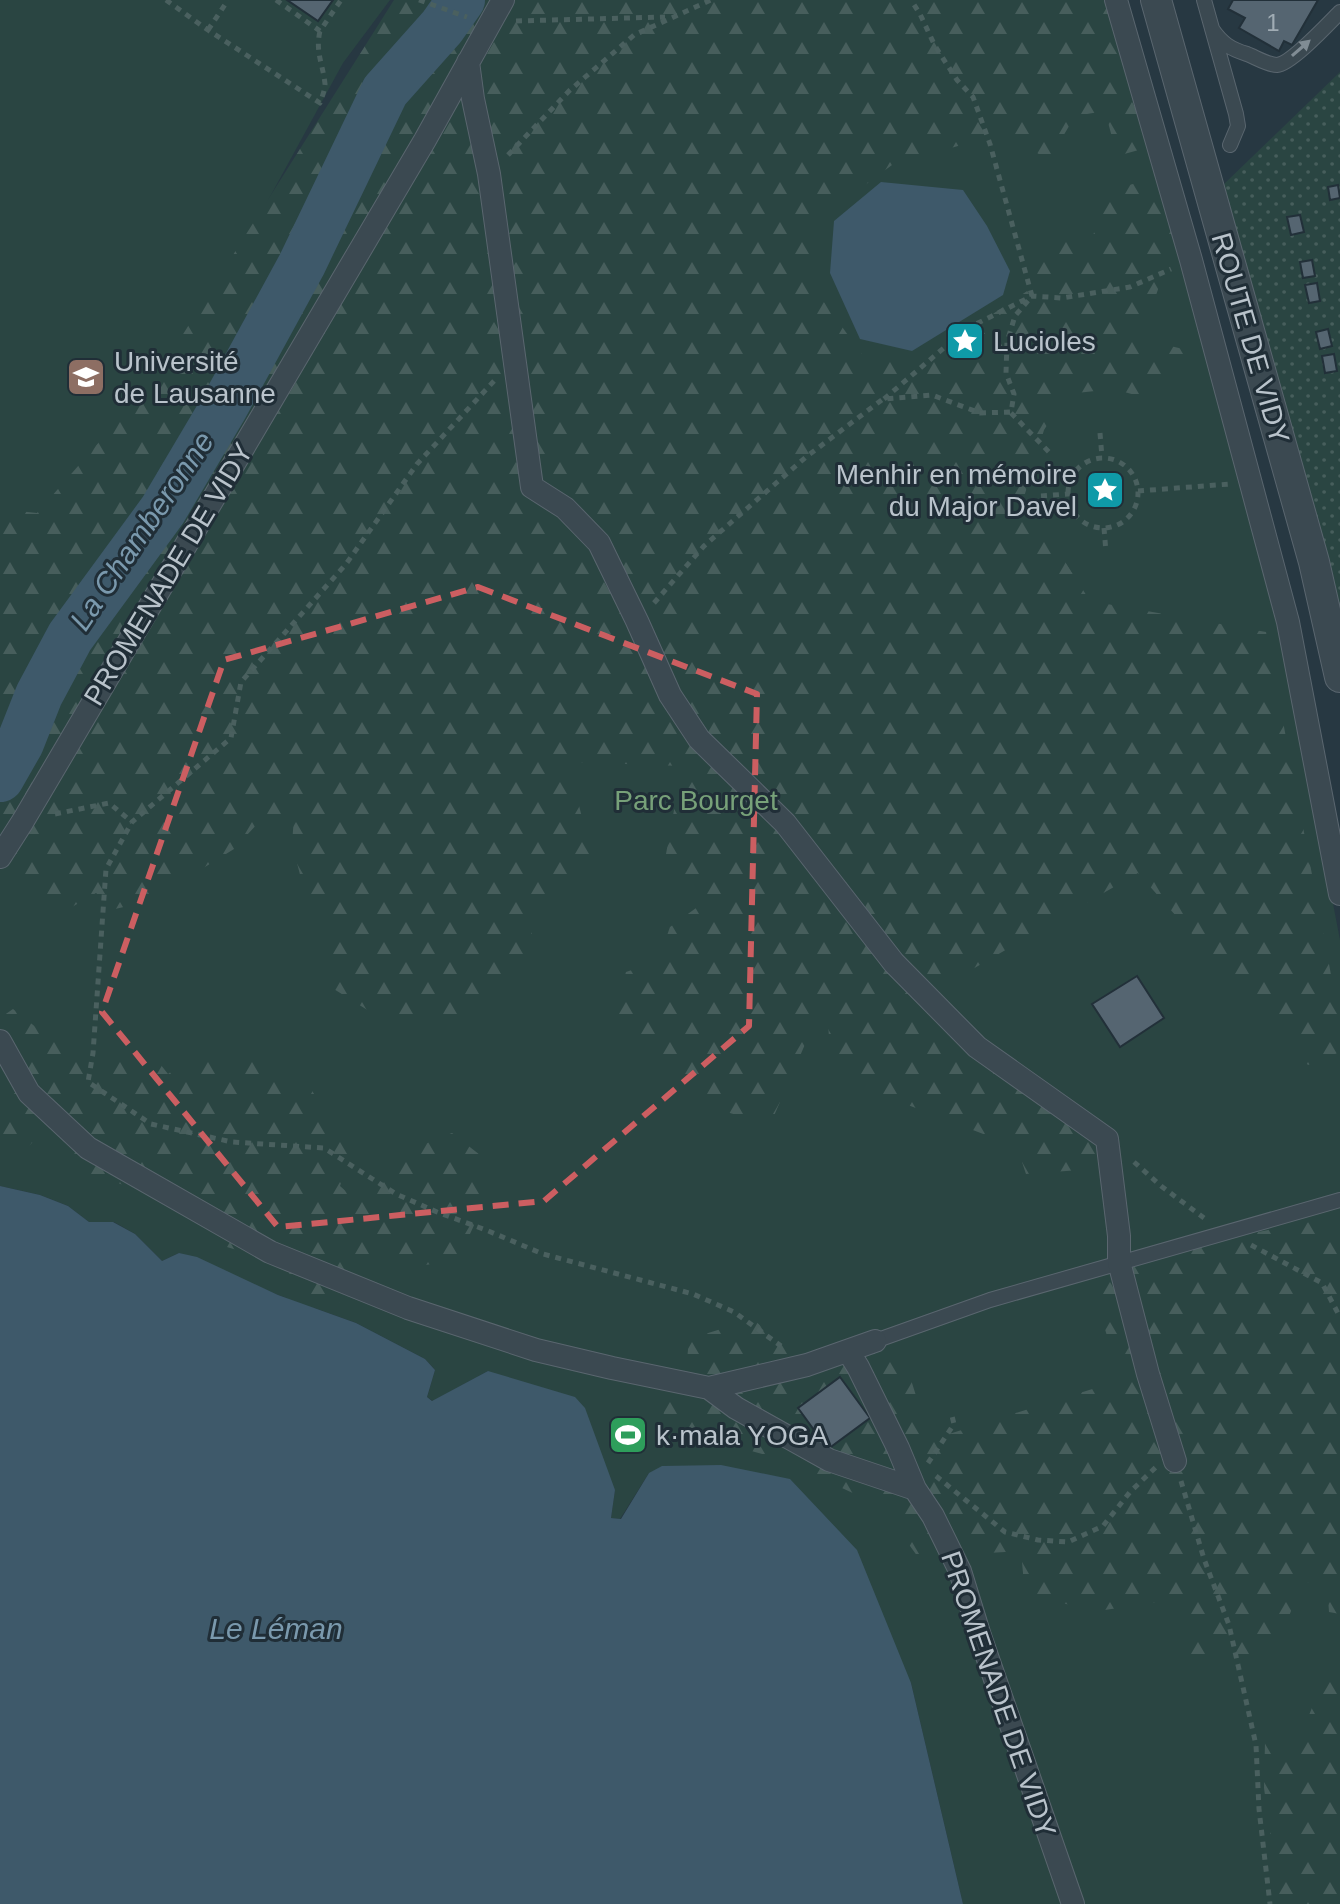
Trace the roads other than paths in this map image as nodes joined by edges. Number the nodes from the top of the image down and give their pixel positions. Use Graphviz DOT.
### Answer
graph roads {
  1 [pos="503,0"];
  2 [pos="1116,0"];
  3 [pos="1156,0"];
  4 [pos="1204,0"];
  5 [pos="1340,12"];
  6 [pos="1212,29"];
  7 [pos="468,62"];
  8 [pos="1230,145"];
  9 [pos="1340,677"];
  10 [pos="0,857"];
  11 [pos="1340,894"];
  12 [pos="0,1041"];
  13 [pos="1340,1200"];
  14 [pos="1119,1262"];
  15 [pos="875,1341"];
  16 [pos="848,1351"];
  17 [pos="709,1388"];
  18 [pos="1175,1461"];
  19 [pos="915,1489"];
  20 [pos="1073,1904"];
  1 -- 7 [label="street, PROMENADE DE VIDY"];
  2 -- 11 [label="street"];
  3 -- 9 [label="street, ROUTE DE VIDY"];
  4 -- 6 [label="lane"];
  6 -- 5 [label="lane, one-way"];
  6 -- 8 [label="lane"];
  7 -- 10 [label="street, PROMENADE DE VIDY"];
  7 -- 14 [label="street"];
  12 -- 17 [label="street"];
  13 -- 14 [label="lane"];
  14 -- 15 [label="lane"];
  14 -- 18 [label="street"];
  15 -- 16 [label="street"];
  16 -- 17 [label="street"];
  16 -- 19 [label="street, PROMENADE DE VIDY"];
  17 -- 19 [label="street"];
  19 -- 20 [label="street, PROMENADE DE VIDY"];
}
